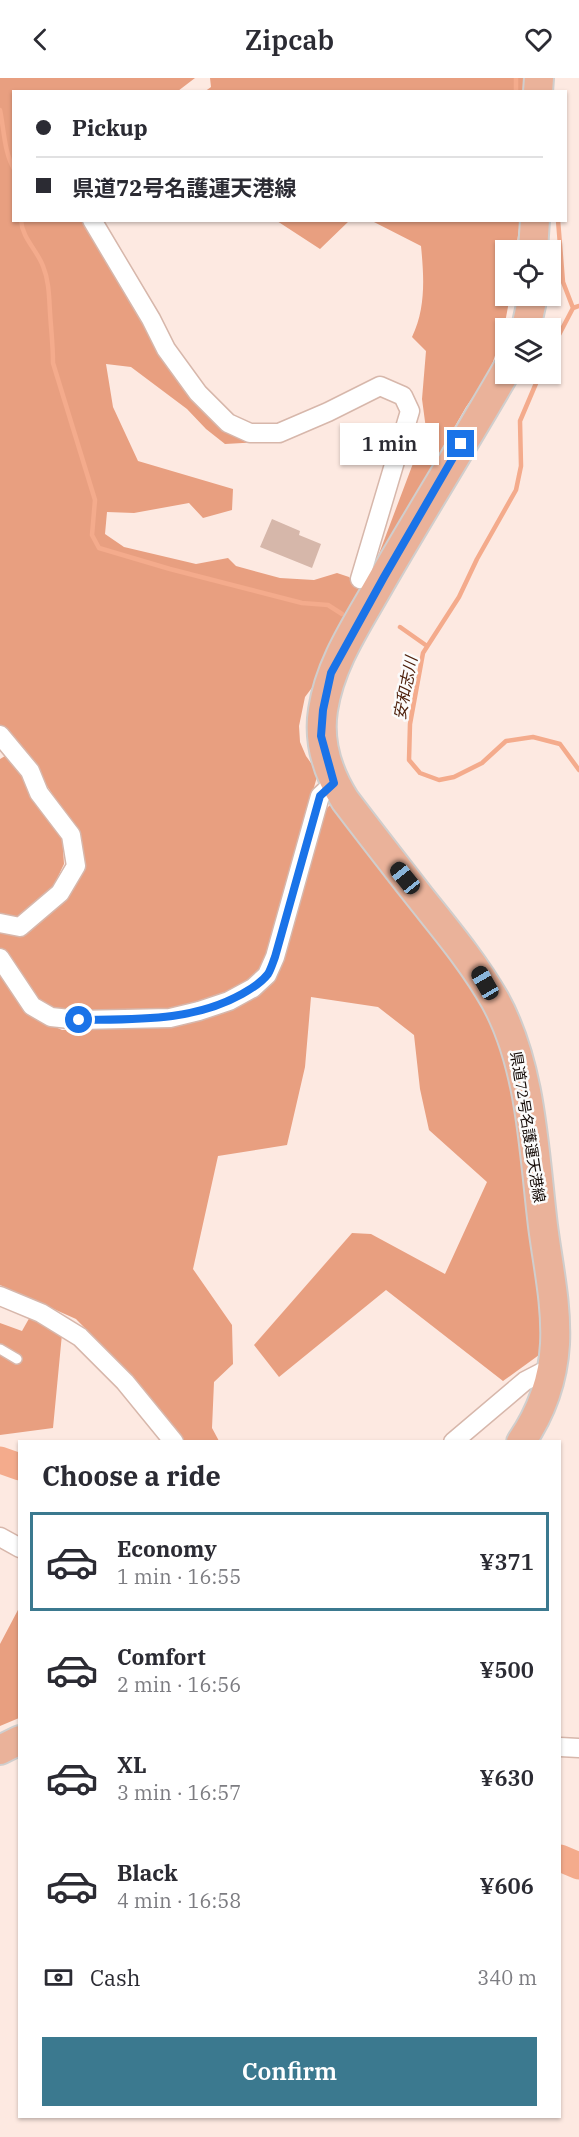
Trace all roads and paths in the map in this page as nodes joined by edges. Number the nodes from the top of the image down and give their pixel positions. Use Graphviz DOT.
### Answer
graph roads {
  1 [pos="93,222"];
  2 [pos="535,222"];
  3 [pos="534,240"];
  4 [pos="498,384"];
  5 [pos="360,579"];
  6 [pos="0,735"];
  7 [pos="334,783"];
  8 [pos="0,923"];
  9 [pos="0,958"];
  10 [pos="0,1296"];
  11 [pos="0,1349"];
  12 [pos="17,1359"];
  13 [pos="552,1367"];
  14 [pos="172,1440"];
  15 [pos="455,1440"];
  16 [pos="522,1440"];
  17 [pos="0,1537"];
  18 [pos="18,1547"];
  19 [pos="18,1741"];
  20 [pos="561,1747"];
  21 [pos="579,1748"];
  22 [pos="0,1750"];
  1 -- 5 [label="street"];
  2 -- 3 [label="main road"];
  4 -- 7 [label="main road, 県道72号名護運天港線"];
  6 -- 8 [label="street"];
  7 -- 9 [label="street"];
  7 -- 13 [label="main road, 県道72号名護運天港線"];
  10 -- 14 [label="street"];
  11 -- 12 [label="lane"];
  13 -- 15 [label="street"];
  13 -- 16 [label="main road, 県道72号名護運天港線"];
  17 -- 18 [label="street"];
  19 -- 22 [label="main road"];
  20 -- 21 [label="street"];
}
